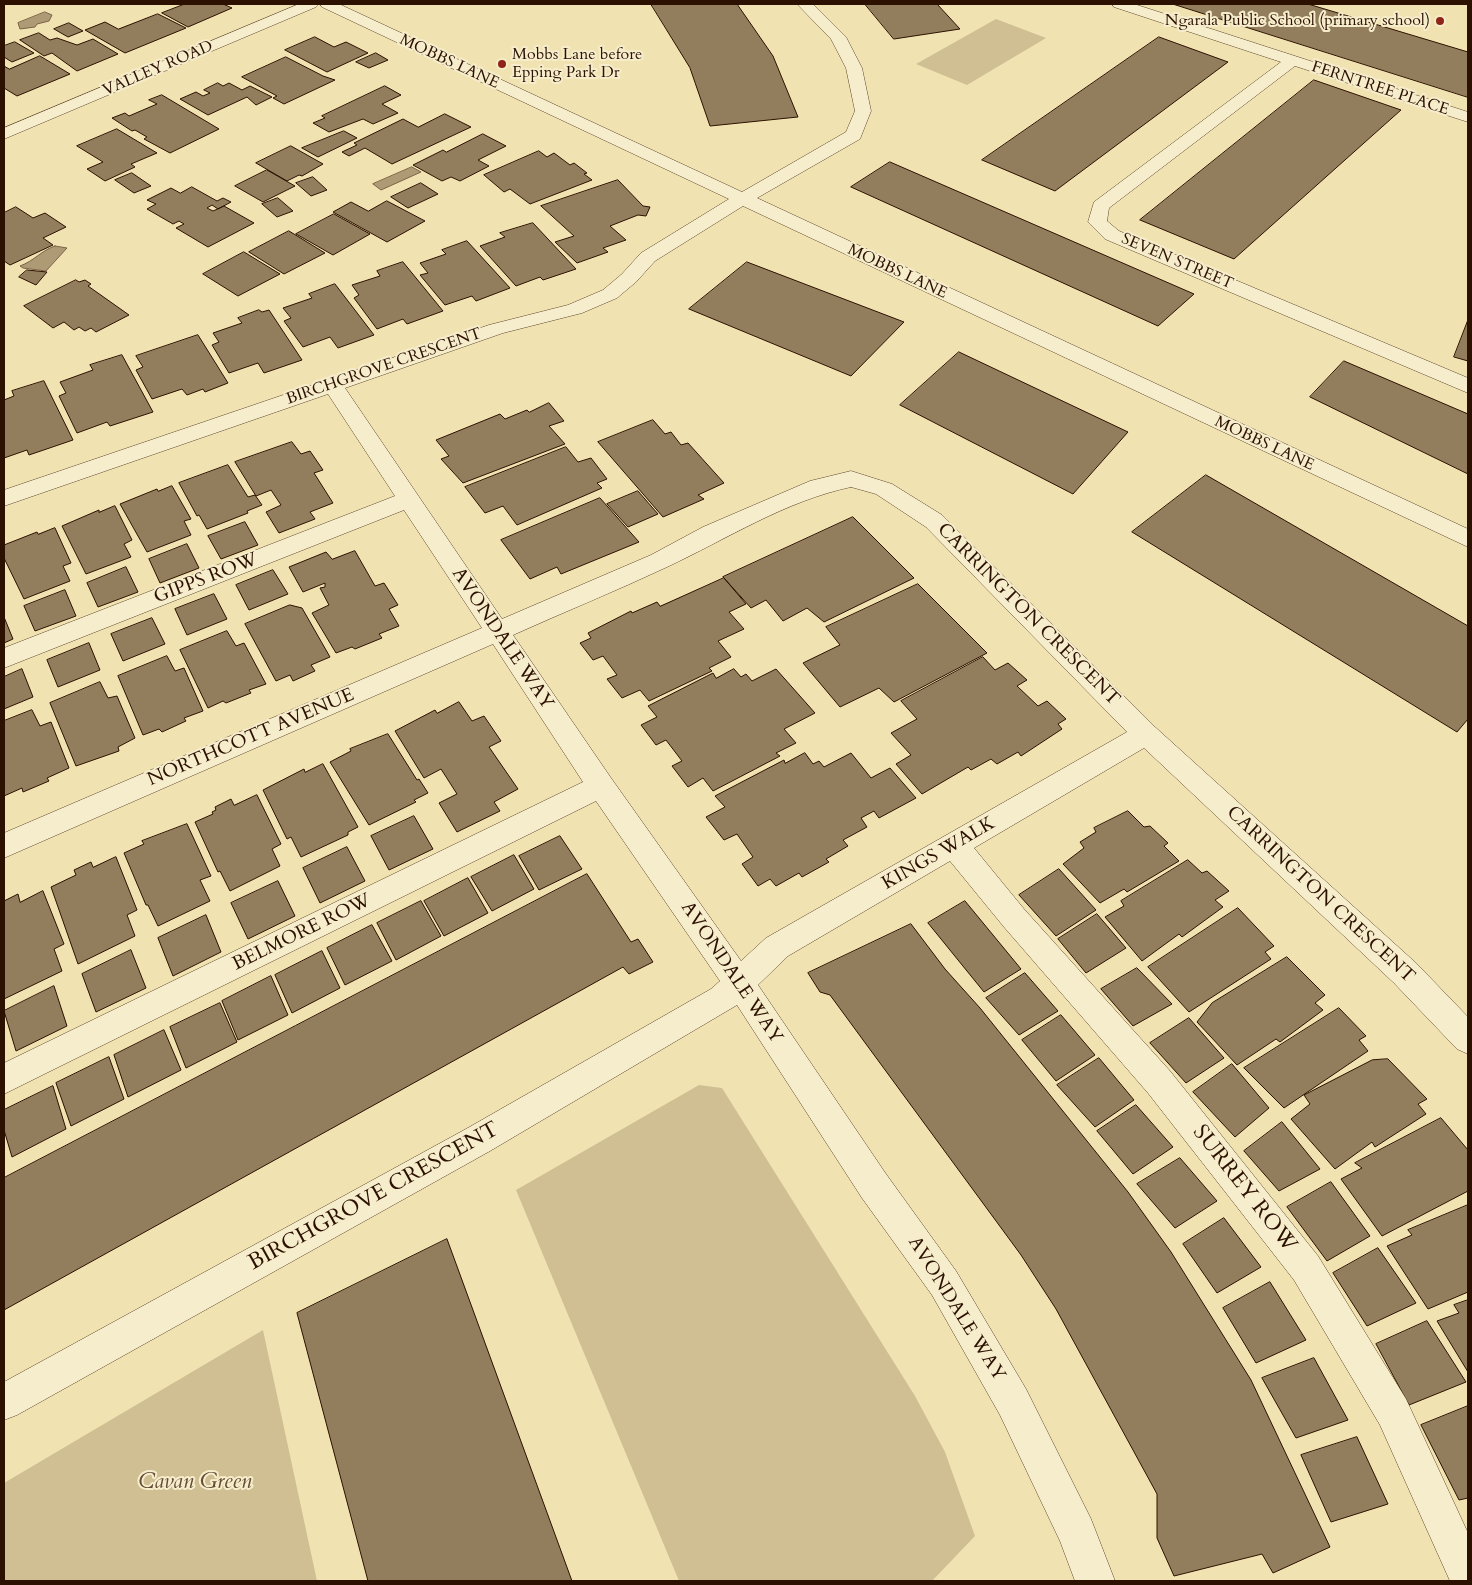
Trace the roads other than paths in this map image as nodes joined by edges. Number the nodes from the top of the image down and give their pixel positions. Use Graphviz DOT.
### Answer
graph roads {
  1 [pos="311,4"];
  2 [pos="327,4"];
  3 [pos="805,4"];
  4 [pos="1119,4"];
  5 [pos="1292,61"];
  6 [pos="1468,118"];
  7 [pos="4,134"];
  8 [pos="742,199"];
  9 [pos="332,384"];
  10 [pos="1468,386"];
  11 [pos="4,498"];
  12 [pos="408,500"];
  13 [pos="1468,539"];
  14 [pos="498,631"];
  15 [pos="4,658"];
  16 [pos="1146,734"];
  17 [pos="601,786"];
  18 [pos="4,846"];
  19 [pos="954,846"];
  20 [pos="740,984"];
  21 [pos="1468,1039"];
  22 [pos="4,1080"];
  23 [pos="4,1402"];
  24 [pos="1468,1576"];
  25 [pos="1095,1581"];
  1 -- 7 [label="street, VALLEY ROAD"];
  2 -- 8 [label="street, MOBBS LANE"];
  3 -- 8 [label="street, BIRCHGROVE CRESCENT"];
  4 -- 5 [label="street, FERNTREE PLACE"];
  5 -- 6 [label="street, FERNTREE PLACE"];
  5 -- 10 [label="street, SEVEN STREET"];
  8 -- 9 [label="street, BIRCHGROVE CRESCENT"];
  8 -- 13 [label="street, MOBBS LANE"];
  9 -- 11 [label="street, BIRCHGROVE CRESCENT"];
  9 -- 12 [label="street, AVONDALE WAY"];
  12 -- 14 [label="street, AVONDALE WAY"];
  12 -- 15 [label="street, GIPPS ROW"];
  14 -- 16 [label="street, CARRINGTON CRESCENT"];
  14 -- 17 [label="street, AVONDALE WAY"];
  14 -- 18 [label="street, NORTHCOTT AVENUE"];
  16 -- 19 [label="street, KINGS WALK"];
  16 -- 21 [label="street, CARRINGTON CRESCENT"];
  17 -- 20 [label="street, AVONDALE WAY"];
  17 -- 22 [label="street, BELMORE ROW"];
  19 -- 20 [label="street, KINGS WALK"];
  19 -- 24 [label="street, SURREY ROW"];
  20 -- 23 [label="street, BIRCHGROVE CRESCENT"];
  20 -- 25 [label="street, AVONDALE WAY"];
}
